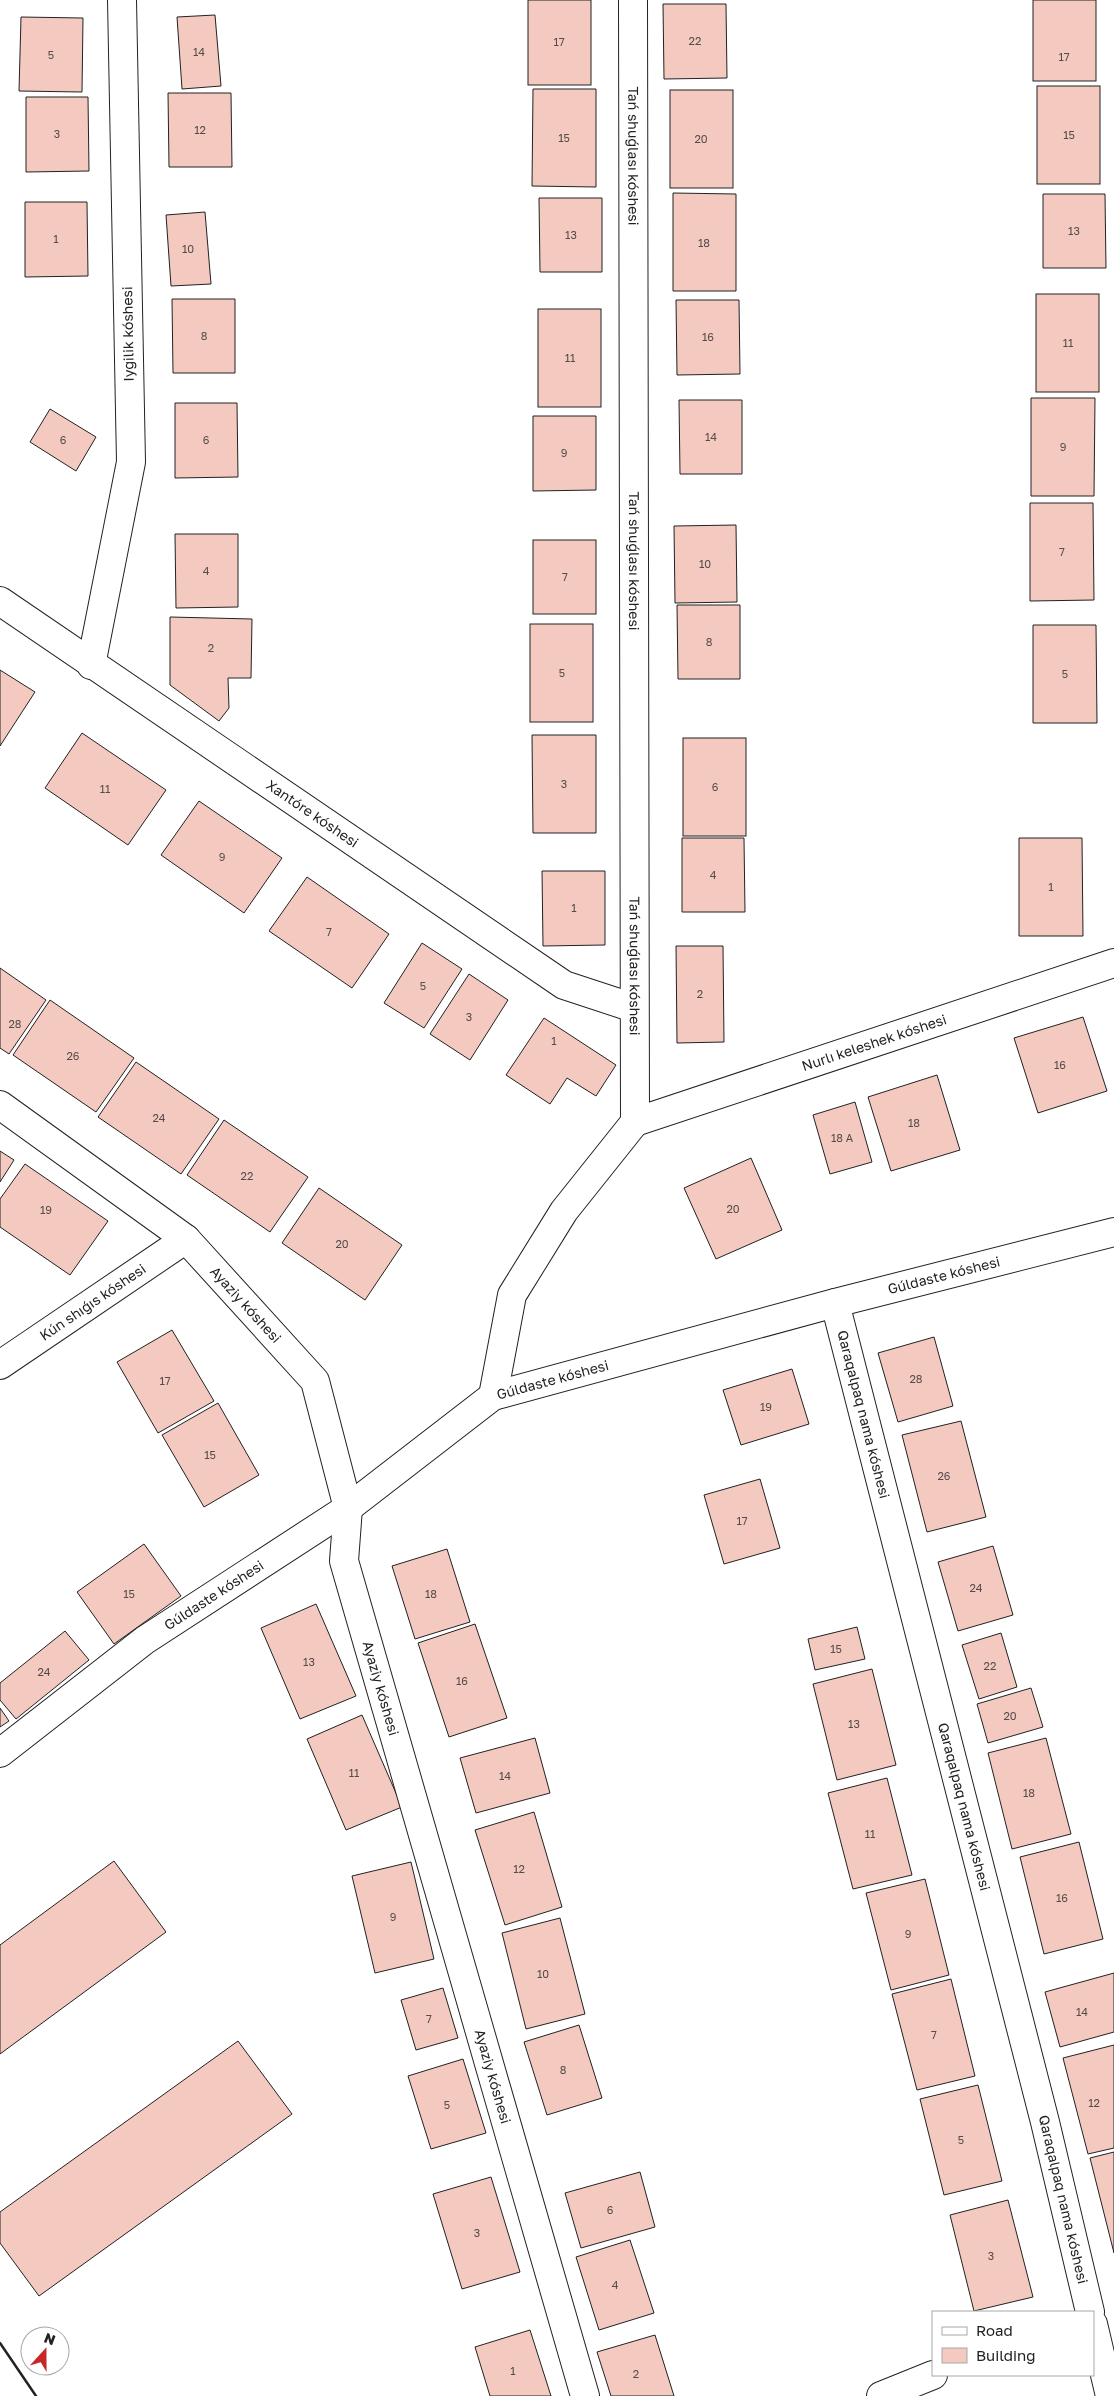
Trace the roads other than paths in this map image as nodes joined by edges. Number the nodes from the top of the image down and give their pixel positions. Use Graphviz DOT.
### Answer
graph roads {
  1 [pos="122,0"];
  2 [pos="633,0"];
  3 [pos="0,601"];
  4 [pos="92,665"];
  5 [pos="1114,963"];
  6 [pos="634,1008"];
  7 [pos="0,1105"];
  8 [pos="635,1122"];
  9 [pos="1114,1232"];
  10 [pos="186,1239"];
  11 [pos="835,1303"];
  12 [pos="0,1365"];
  13 [pos="493,1396"];
  14 [pos="348,1508"];
  15 [pos="0,1753"];
  16 [pos="1088,2311"];
  17 [pos="1094,2334"];
  18 [pos="932,2375"];
  19 [pos="585,2396"];
  20 [pos="881,2396"];
  21 [pos="1110,2396"];
  1 -- 4 [label="street, Iygilik kóshesi"];
  2 -- 6 [label="street, Tań shuǵlası kóshesi"];
  3 -- 4 [label="street, Xantóre kóshesi"];
  4 -- 6 [label="street, Xantóre kóshesi"];
  5 -- 8 [label="street, Nurlı keleshek kóshesi"];
  6 -- 8 [label="street, Tań shuǵlası kóshesi"];
  7 -- 10 [label="street, Ayaziy kóshesi"];
  8 -- 13 [label="street"];
  9 -- 11 [label="street, Gúldaste kóshesi"];
  10 -- 12 [label="street, Kún shıǵıs kóshesi"];
  10 -- 14 [label="street, Ayaziy kóshesi"];
  11 -- 13 [label="street, Gúldaste kóshesi"];
  11 -- 16 [label="street, Qaraqalpaq nama kóshesi"];
  13 -- 14 [label="street, Gúldaste kóshesi"];
  14 -- 15 [label="street, Gúldaste kóshesi"];
  14 -- 19 [label="street, Ayaziy kóshesi"];
  17 -- 21 [label="street, Qaraqalpaq nama kóshesi"];
  18 -- 20 [label="street"];
}
